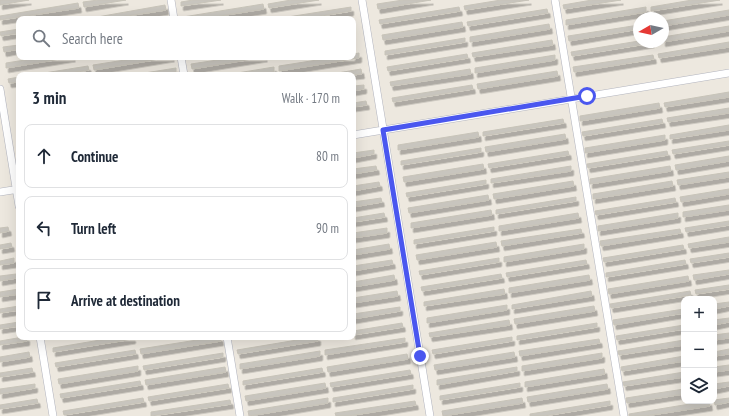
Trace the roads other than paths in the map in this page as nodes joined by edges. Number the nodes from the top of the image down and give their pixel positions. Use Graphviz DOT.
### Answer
graph roads {
  1 [pos="171,0"];
  2 [pos="362,0"];
  3 [pos="555,0"];
  4 [pos="174,16"];
  5 [pos="182,60"];
  6 [pos="184,72"];
  7 [pos="729,73"];
  8 [pos="0,89"];
  9 [pos="572,98"];
  10 [pos="383,130"];
  11 [pos="356,134"];
  12 [pos="16,179"];
  13 [pos="16,190"];
  14 [pos="0,192"];
  15 [pos="40,340"];
  16 [pos="227,340"];
  17 [pos="53,416"];
  18 [pos="240,416"];
  19 [pos="430,416"];
  20 [pos="624,416"];
  1 -- 4 [label="lane"];
  2 -- 10 [label="lane"];
  3 -- 9 [label="lane"];
  5 -- 6 [label="lane"];
  7 -- 9 [label="lane"];
  8 -- 12 [label="lane"];
  9 -- 10 [label="lane"];
  9 -- 20 [label="lane"];
  10 -- 11 [label="lane"];
  10 -- 19 [label="lane"];
  13 -- 14 [label="lane"];
  15 -- 17 [label="lane"];
  16 -- 18 [label="lane"];
}
